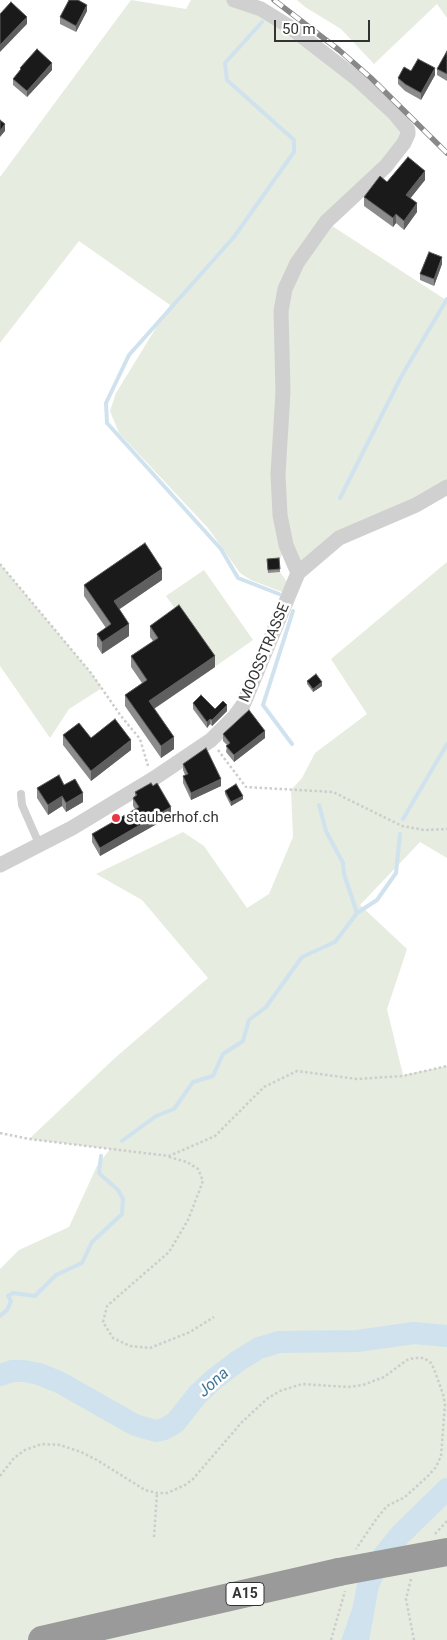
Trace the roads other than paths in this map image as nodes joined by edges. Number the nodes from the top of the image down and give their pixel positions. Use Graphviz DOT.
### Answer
graph roads {
  1 [pos="234,0"];
  2 [pos="447,487"];
  3 [pos="298,573"];
  4 [pos="22,794"];
  5 [pos="40,846"];
  6 [pos="0,866"];
  7 [pos="447,1552"];
  8 [pos="42,1640"];
  1 -- 3 [label="street"];
  2 -- 3 [label="street, MOOSSTRASSE"];
  3 -- 5 [label="street, MOOSSTRASSE"];
  4 -- 5 [label="lane"];
  5 -- 6 [label="street, MOOSSTRASSE"];
  7 -- 8 [label="highway, A15, bridge"];
}
